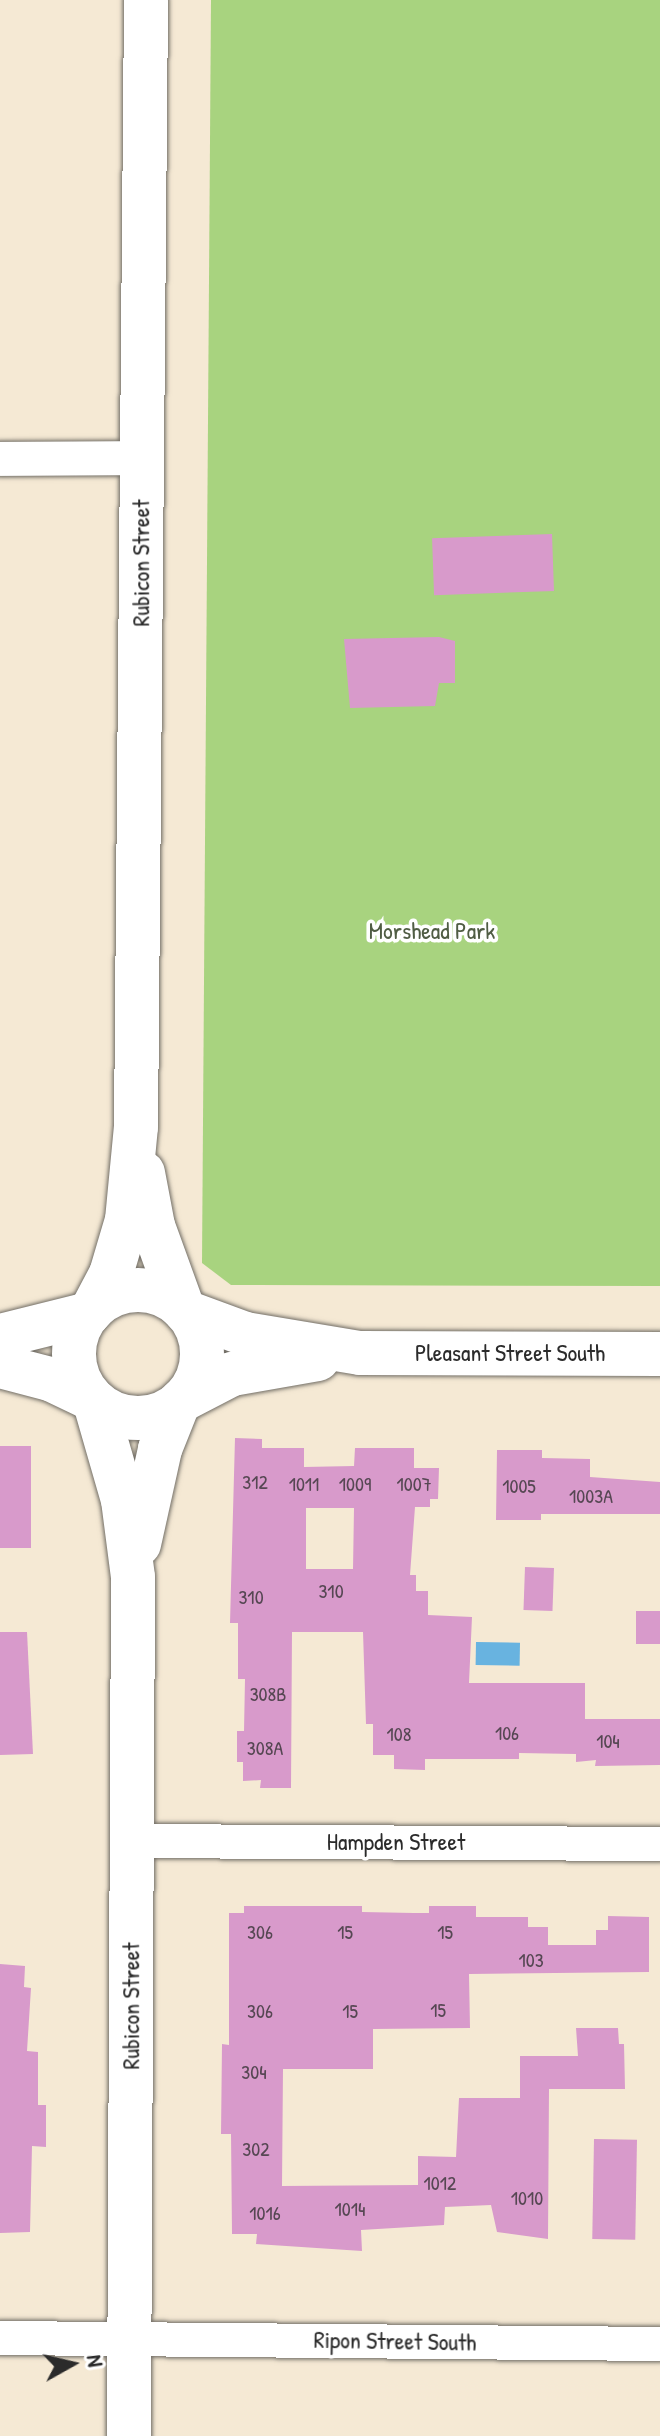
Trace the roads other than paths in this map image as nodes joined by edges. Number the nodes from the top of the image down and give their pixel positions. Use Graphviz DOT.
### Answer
graph roads {
  1 [pos="146,0"];
  2 [pos="142,458"];
  3 [pos="0,459"];
  4 [pos="136,1127"];
  5 [pos="184,1311"];
  6 [pos="90,1312"];
  7 [pos="0,1336"];
  8 [pos="360,1353"];
  9 [pos="660,1354"];
  10 [pos="0,1366"];
  11 [pos="94,1401"];
  12 [pos="180,1402"];
  13 [pos="133,1577"];
  14 [pos="132,1841"];
  15 [pos="660,1844"];
  16 [pos="0,2338"];
  17 [pos="130,2338"];
  18 [pos="660,2344"];
  19 [pos="129,2436"];
  1 -- 2 [label="street, Rubicon Street"];
  2 -- 3 [label="street"];
  2 -- 4 [label="street, Rubicon Street"];
  4 -- 5 [label="street, Rubicon Street"];
  4 -- 6 [label="street, Rubicon Street"];
  5 -- 6 [label="street"];
  5 -- 8 [label="street, Pleasant Street South"];
  5 -- 12 [label="street"];
  6 -- 7 [label="street"];
  6 -- 11 [label="street"];
  8 -- 9 [label="street, Pleasant Street South"];
  8 -- 12 [label="street, Pleasant Street South"];
  10 -- 11 [label="street"];
  11 -- 12 [label="street"];
  11 -- 13 [label="street, Rubicon Street"];
  12 -- 13 [label="street, Rubicon Street"];
  13 -- 14 [label="street, Rubicon Street"];
  14 -- 15 [label="street, Hampden Street"];
  14 -- 17 [label="street, Rubicon Street"];
  16 -- 17 [label="street, Ripon Street South"];
  17 -- 18 [label="street, Ripon Street South"];
  17 -- 19 [label="street, Rubicon Street"];
}
